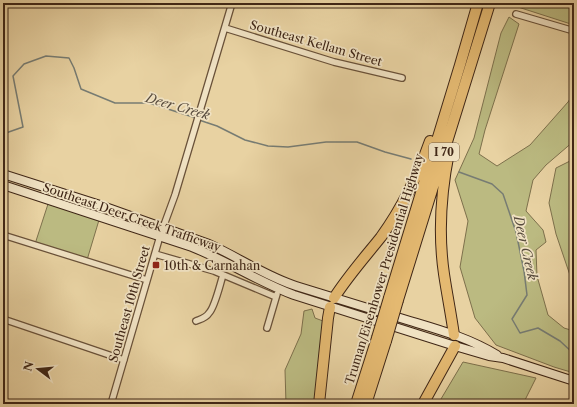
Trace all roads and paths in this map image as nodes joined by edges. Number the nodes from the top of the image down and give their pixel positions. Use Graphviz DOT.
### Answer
graph roads {
  1 [pos="232,3"];
  2 [pos="478,3"];
  3 [pos="490,3"];
  4 [pos="516,14"];
  5 [pos="225,28"];
  6 [pos="574,31"];
  7 [pos="460,65"];
  8 [pos="402,78"];
  9 [pos="461,95"];
  10 [pos="3,174"];
  11 [pos="3,185"];
  12 [pos="163,228"];
  13 [pos="3,235"];
  14 [pos="160,236"];
  15 [pos="155,254"];
  16 [pos="223,275"];
  17 [pos="147,280"];
  18 [pos="278,293"];
  19 [pos="393,299"];
  20 [pos="332,302"];
  21 [pos="3,320"];
  22 [pos="196,321"];
  23 [pos="267,328"];
  24 [pos="454,335"];
  25 [pos="381,340"];
  26 [pos="455,346"];
  27 [pos="503,358"];
  28 [pos="124,360"];
  29 [pos="574,381"];
  30 [pos="111,404"];
  31 [pos="319,404"];
  32 [pos="356,404"];
  33 [pos="366,404"];
  34 [pos="423,404"];
  1 -- 5 [label="street, Southeast 10th Street"];
  2 -- 7 [label="highway, Truman/Eisenhower Presidential Highway / I 70"];
  3 -- 9 [label="highway, Truman/Eisenhower Presidential Highway / I 70"];
  4 -- 6 [label="street"];
  5 -- 8 [label="street, Southeast Kellam Street"];
  5 -- 12 [label="street, Southeast 10th Street"];
  7 -- 19 [label="highway, Truman/Eisenhower Presidential Highway / I 70"];
  7 -- 20 [label="highway"];
  9 -- 19 [label="highway, Truman/Eisenhower Presidential Highway / I 70"];
  9 -- 24 [label="highway"];
  10 -- 12 [label="street, Southeast Deer Creek Trafficway"];
  11 -- 14 [label="street, Southeast Deer Creek Trafficway"];
  12 -- 14 [label="street, Southeast 10th Street"];
  12 -- 20 [label="street, Southeast Deer Creek Trafficway"];
  13 -- 17 [label="street"];
  14 -- 15 [label="street, Southeast 10th Street"];
  14 -- 18 [label="street, Southeast Deer Creek Trafficway"];
  15 -- 16 [label="street"];
  15 -- 17 [label="street, Southeast 10th Street"];
  16 -- 18 [label="street"];
  16 -- 22 [label="street"];
  17 -- 28 [label="street, Southeast 10th Street"];
  18 -- 20 [label="street, Southeast Deer Creek Trafficway"];
  18 -- 23 [label="street"];
  19 -- 25 [label="highway, Truman/Eisenhower Presidential Highway / I 70, bridge"];
  20 -- 24 [label="street, Southeast Deer Creek Trafficway"];
  20 -- 26 [label="street, Southeast Deer Creek Trafficway"];
  20 -- 31 [label="highway"];
  21 -- 28 [label="street"];
  24 -- 26 [label="street"];
  24 -- 27 [label="street, Southeast Deer Creek Trafficway"];
  25 -- 32 [label="highway, Truman/Eisenhower Presidential Highway / I 70"];
  25 -- 33 [label="highway, Truman/Eisenhower Presidential Highway / I 70"];
  26 -- 27 [label="street, Southeast Deer Creek Trafficway"];
  26 -- 34 [label="highway"];
  27 -- 29 [label="street"];
  28 -- 30 [label="street, Southeast 10th Street"];
}
